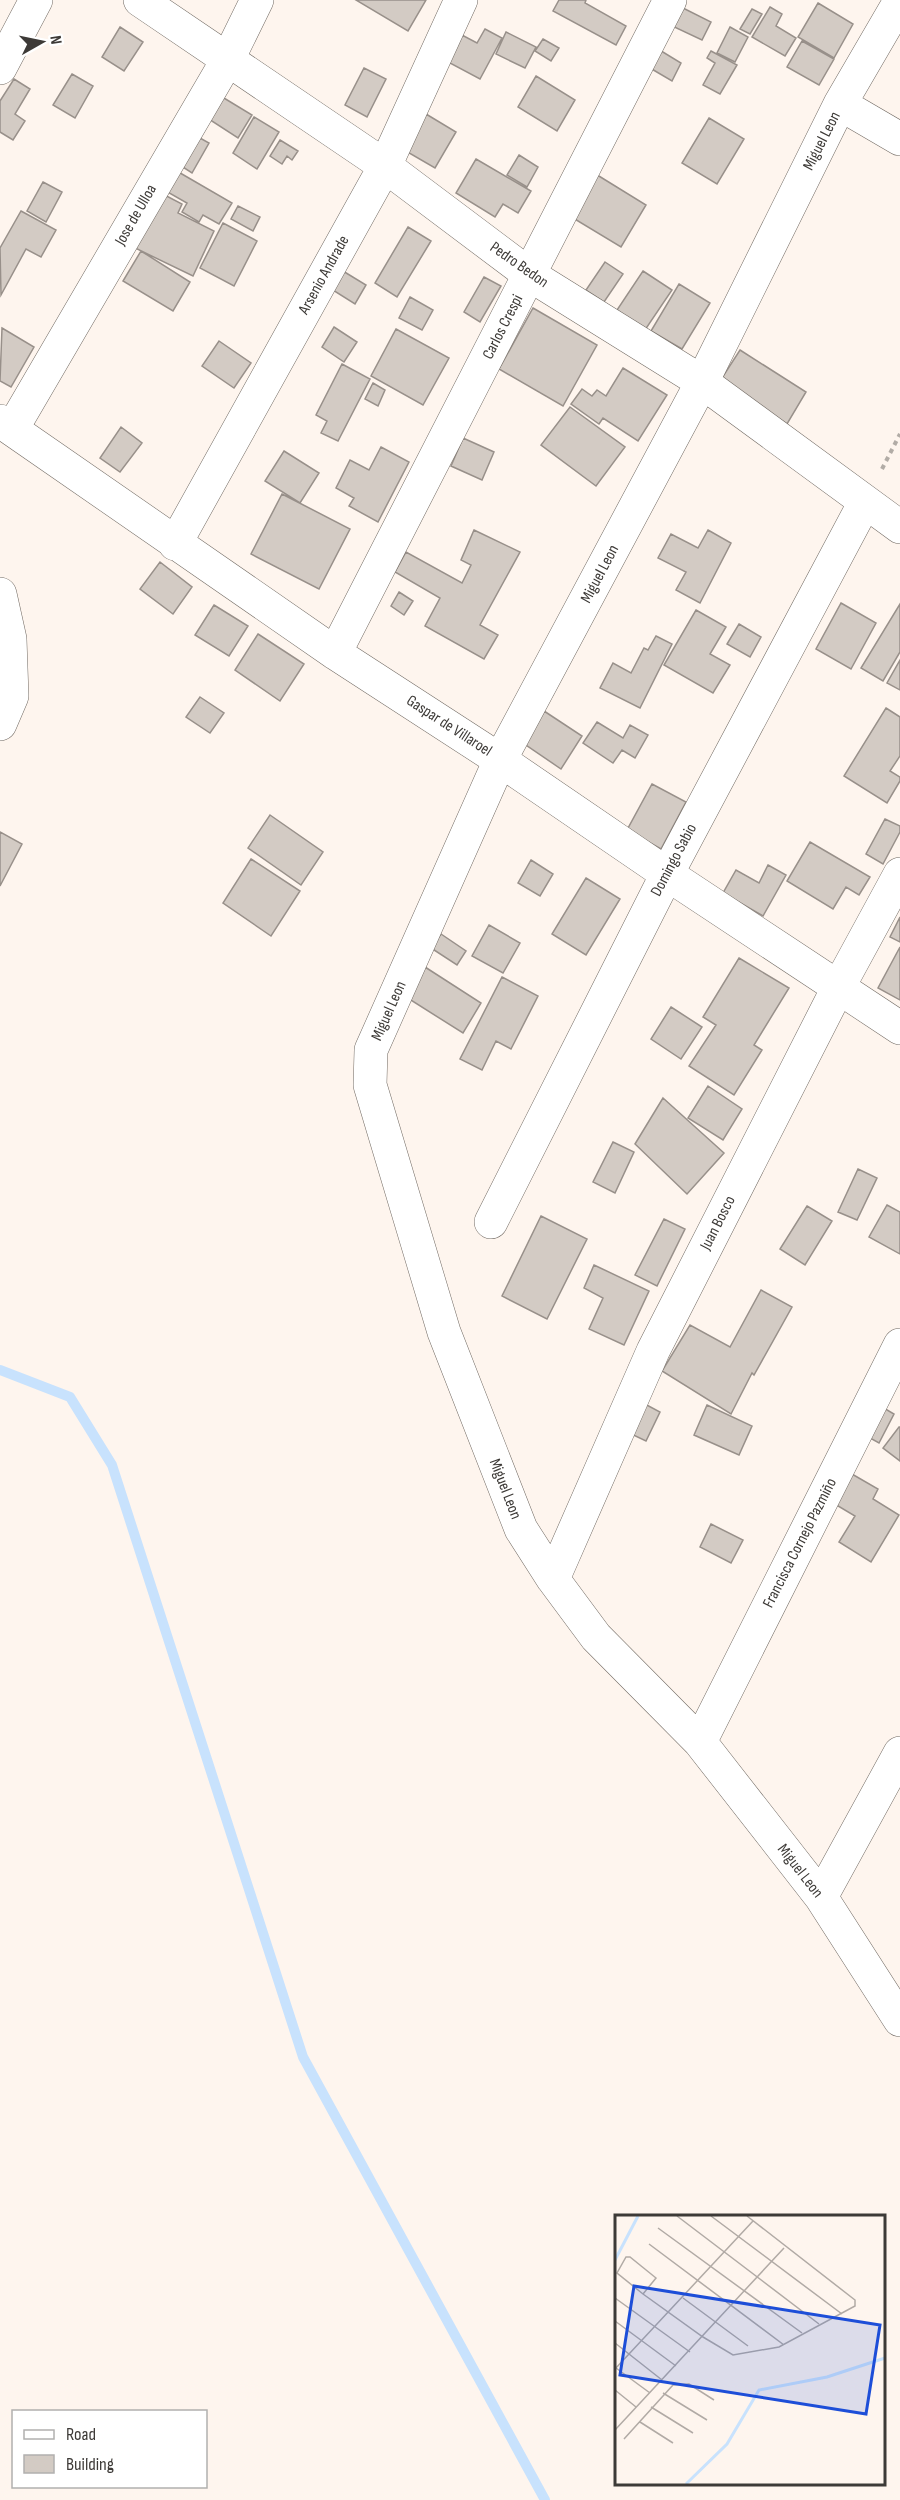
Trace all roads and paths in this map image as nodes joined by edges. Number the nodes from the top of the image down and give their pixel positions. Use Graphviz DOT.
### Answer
graph roads {
  1 [pos="36,0"];
  2 [pos="140,0"];
  3 [pos="257,0"];
  4 [pos="461,0"];
  5 [pos="670,0"];
  6 [pos="900,1"];
  7 [pos="228,58"];
  8 [pos="0,69"];
  9 [pos="840,104"];
  10 [pos="900,139"];
  11 [pos="385,166"];
  12 [pos="530,275"];
  13 [pos="702,382"];
  14 [pos="6,425"];
  15 [pos="865,502"];
  16 [pos="900,527"];
  17 [pos="175,544"];
  18 [pos="0,594"];
  19 [pos="335,653"];
  20 [pos="0,724"];
  21 [pos="500,760"];
  22 [pos="667,874"];
  23 [pos="900,874"];
  24 [pos="838,988"];
  25 [pos="900,1028"];
  26 [pos="490,1222"];
  27 [pos="900,1345"];
  28 [pos="553,1579"];
  29 [pos="700,1742"];
  30 [pos="900,1753"];
  31 [pos="821,1897"];
  32 [pos="900,2019"];
  1 -- 8 [label="street"];
  2 -- 7 [label="street, Pedro Bedon"];
  3 -- 7 [label="street, Jose de Ulloa"];
  4 -- 11 [label="street, Arsenio Andrade"];
  5 -- 12 [label="street, Carlos Crespi"];
  6 -- 9 [label="street, Miguel Leon"];
  7 -- 11 [label="street, Pedro Bedon"];
  7 -- 14 [label="street, Jose de Ulloa"];
  9 -- 10 [label="street"];
  9 -- 13 [label="street, Miguel Leon"];
  11 -- 12 [label="street, Pedro Bedon"];
  11 -- 17 [label="street, Arsenio Andrade"];
  12 -- 13 [label="street, Pedro Bedon"];
  12 -- 19 [label="street, Carlos Crespi"];
  13 -- 15 [label="street, Pedro Bedon"];
  13 -- 21 [label="street, Miguel Leon"];
  14 -- 17 [label="street, Gaspar de Villaroel"];
  15 -- 16 [label="street, Pedro Bedon"];
  15 -- 22 [label="street, Domingo Sabio"];
  17 -- 19 [label="street, Gaspar de Villaroel"];
  18 -- 20 [label="street"];
  19 -- 21 [label="street, Gaspar de Villaroel"];
  21 -- 22 [label="street, Gaspar de Villaroel"];
  21 -- 28 [label="street, Miguel Leon"];
  22 -- 24 [label="street, Gaspar de Villaroel"];
  22 -- 26 [label="street, Domingo Sabio"];
  23 -- 24 [label="street, Juan Bosco"];
  24 -- 25 [label="street, Gaspar de Villaroel"];
  24 -- 28 [label="street, Juan Bosco"];
  27 -- 29 [label="street, Francisca Cornejo Pazmiño"];
  28 -- 29 [label="street, Miguel Leon"];
  29 -- 31 [label="street, Miguel Leon"];
  30 -- 31 [label="street"];
  31 -- 32 [label="street, Miguel Leon"];
}
